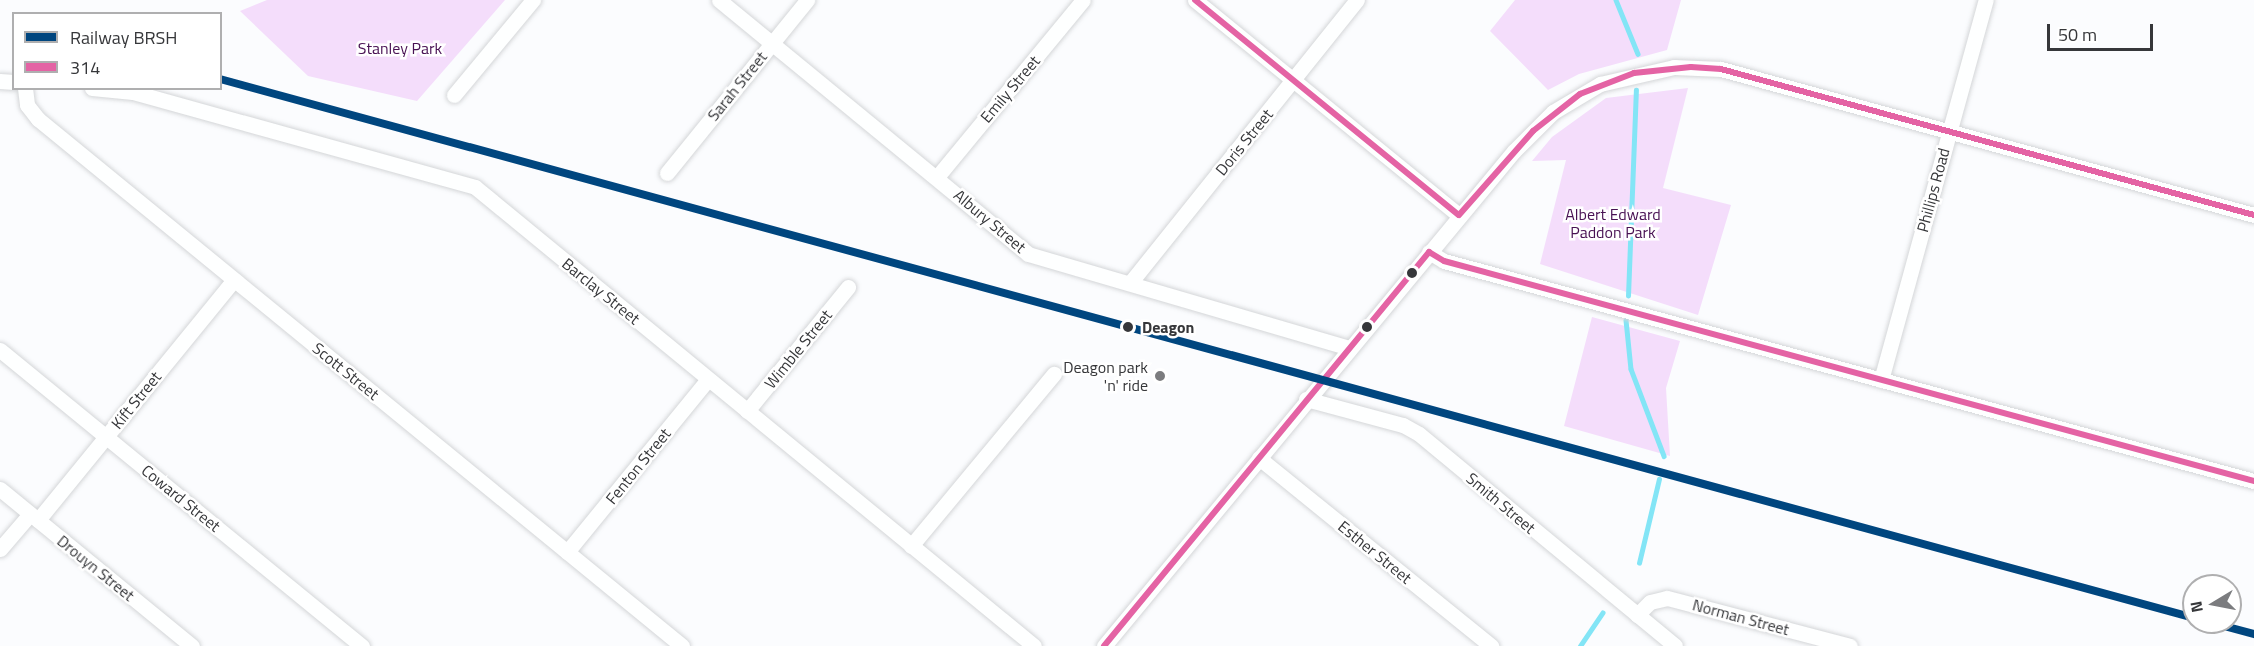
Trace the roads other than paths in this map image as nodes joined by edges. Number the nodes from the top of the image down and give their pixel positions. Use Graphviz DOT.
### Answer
graph roads {
  1 [pos="532,0"];
  2 [pos="719,0"];
  3 [pos="807,0"];
  4 [pos="1083,0"];
  5 [pos="1196,0"];
  6 [pos="1357,0"];
  7 [pos="1986,0"];
  8 [pos="772,42"];
  9 [pos="1293,81"];
  10 [pos="25,90"];
  11 [pos="112,90"];
  12 [pos="454,95"];
  13 [pos="1949,132"];
  14 [pos="667,173"];
  15 [pos="937,177"];
  16 [pos="1459,215"];
  17 [pos="2254,215"];
  18 [pos="1429,252"];
  19 [pos="234,280"];
  20 [pos="1130,283"];
  21 [pos="848,287"];
  22 [pos="1350,348"];
  23 [pos="0,350"];
  24 [pos="1054,374"];
  25 [pos="708,380"];
  26 [pos="1881,380"];
  27 [pos="1306,399"];
  28 [pos="747,411"];
  29 [pos="106,437"];
  30 [pos="1259,458"];
  31 [pos="2254,481"];
  32 [pos="0,489"];
  33 [pos="34,517"];
  34 [pos="911,546"];
  35 [pos="0,549"];
  36 [pos="567,552"];
  37 [pos="1637,615"];
  38 [pos="192,646"];
  39 [pos="362,646"];
  40 [pos="682,646"];
  41 [pos="1034,646"];
  42 [pos="1104,646"];
  43 [pos="1491,646"];
  44 [pos="1676,646"];
  45 [pos="1850,646"];
  1 -- 12 [label="street"];
  2 -- 8 [label="street, Albury Street"];
  3 -- 8 [label="street, Sarah Street"];
  4 -- 15 [label="street, Emily Street"];
  5 -- 9 [label="street"];
  6 -- 9 [label="street, Doris Street"];
  7 -- 13 [label="street, Phillips Road"];
  8 -- 14 [label="street, Sarah Street"];
  8 -- 15 [label="street, Albury Street"];
  9 -- 16 [label="street"];
  9 -- 20 [label="street, Doris Street"];
  10 -- 19 [label="street, Scott Street"];
  11 -- 25 [label="street, Barclay Street"];
  13 -- 16 [label="street"];
  13 -- 17 [label="street"];
  13 -- 26 [label="street, Phillips Road"];
  15 -- 20 [label="street, Albury Street"];
  16 -- 18 [label="street"];
  18 -- 22 [label="street"];
  18 -- 26 [label="street"];
  19 -- 29 [label="street, Kift Street"];
  19 -- 36 [label="street, Scott Street"];
  20 -- 22 [label="street, Albury Street"];
  21 -- 28 [label="street, Wimble Street"];
  22 -- 27 [label="street"];
  23 -- 29 [label="street, Coward Street"];
  24 -- 34 [label="street"];
  25 -- 28 [label="street, Barclay Street"];
  25 -- 36 [label="street, Fenton Street"];
  26 -- 31 [label="street"];
  27 -- 30 [label="street"];
  27 -- 37 [label="street, Smith Street"];
  28 -- 34 [label="street, Barclay Street"];
  29 -- 33 [label="street, Kift Street"];
  29 -- 39 [label="street, Coward Street"];
  30 -- 42 [label="street"];
  30 -- 43 [label="street, Esther Street"];
  32 -- 33 [label="street, Drouyn Street"];
  33 -- 35 [label="street, Kift Street"];
  33 -- 38 [label="street, Drouyn Street"];
  34 -- 41 [label="street, Barclay Street"];
  36 -- 40 [label="street, Scott Street"];
  37 -- 44 [label="street, Smith Street"];
  37 -- 45 [label="street, Norman Street"];
}
